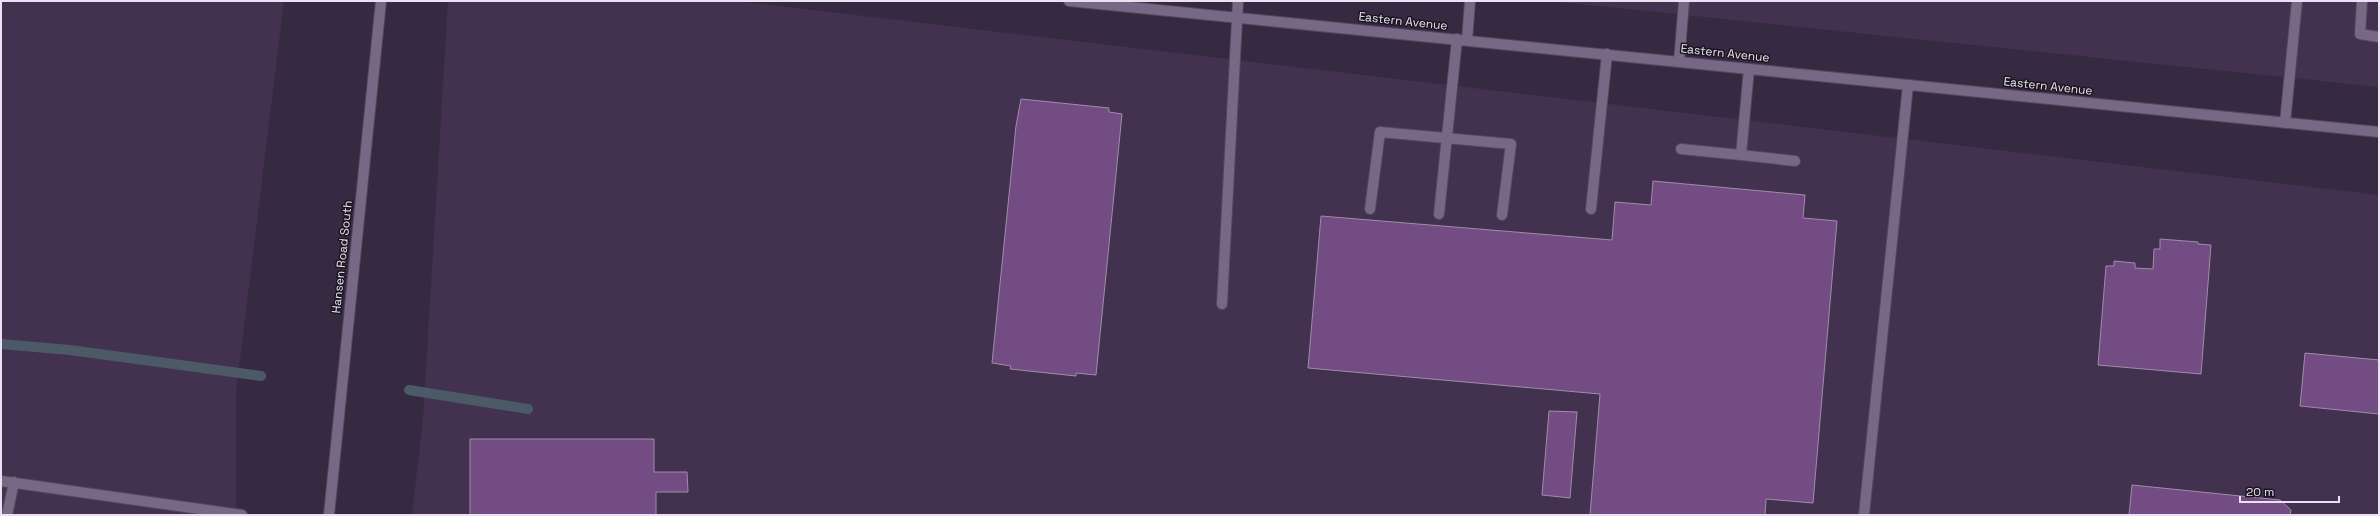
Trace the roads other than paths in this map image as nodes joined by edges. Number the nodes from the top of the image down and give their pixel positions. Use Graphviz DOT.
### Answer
graph roads {
  1 [pos="381,1"];
  2 [pos="1069,1"];
  3 [pos="1238,1"];
  4 [pos="1470,1"];
  5 [pos="1684,1"];
  6 [pos="2298,1"];
  7 [pos="2362,1"];
  8 [pos="1237,17"];
  9 [pos="2379,37"];
  10 [pos="1462,40"];
  11 [pos="1607,54"];
  12 [pos="1679,62"];
  13 [pos="1749,69"];
  14 [pos="1908,84"];
  15 [pos="2286,123"];
  16 [pos="2379,132"];
  17 [pos="1447,137"];
  18 [pos="1681,149"];
  19 [pos="1741,155"];
  20 [pos="1795,161"];
  21 [pos="1370,209"];
  22 [pos="1591,209"];
  23 [pos="1439,214"];
  24 [pos="1502,215"];
  25 [pos="1222,304"];
  26 [pos="1,481"];
  27 [pos="14,482"];
  28 [pos="7,515"];
  29 [pos="242,515"];
  30 [pos="330,515"];
  31 [pos="1864,515"];
  1 -- 30 [label="street, Hansen Road South"];
  2 -- 8 [label="street, Eastern Avenue"];
  3 -- 8 [label="street"];
  4 -- 10 [label="street"];
  5 -- 12 [label="street"];
  6 -- 15 [label="street"];
  7 -- 9 [label="street"];
  8 -- 10 [label="street, Eastern Avenue"];
  8 -- 25 [label="street"];
  10 -- 11 [label="street, Eastern Avenue"];
  10 -- 17 [label="street"];
  11 -- 12 [label="street, Eastern Avenue"];
  11 -- 22 [label="street"];
  12 -- 13 [label="street, Eastern Avenue"];
  13 -- 14 [label="street, Eastern Avenue"];
  13 -- 19 [label="street"];
  14 -- 15 [label="street, Eastern Avenue"];
  14 -- 31 [label="street"];
  15 -- 16 [label="street, Eastern Avenue"];
  17 -- 21 [label="street"];
  17 -- 23 [label="street"];
  17 -- 24 [label="street"];
  18 -- 19 [label="street"];
  19 -- 20 [label="street"];
  26 -- 27 [label="street"];
  27 -- 28 [label="street"];
  27 -- 29 [label="street"];
}
